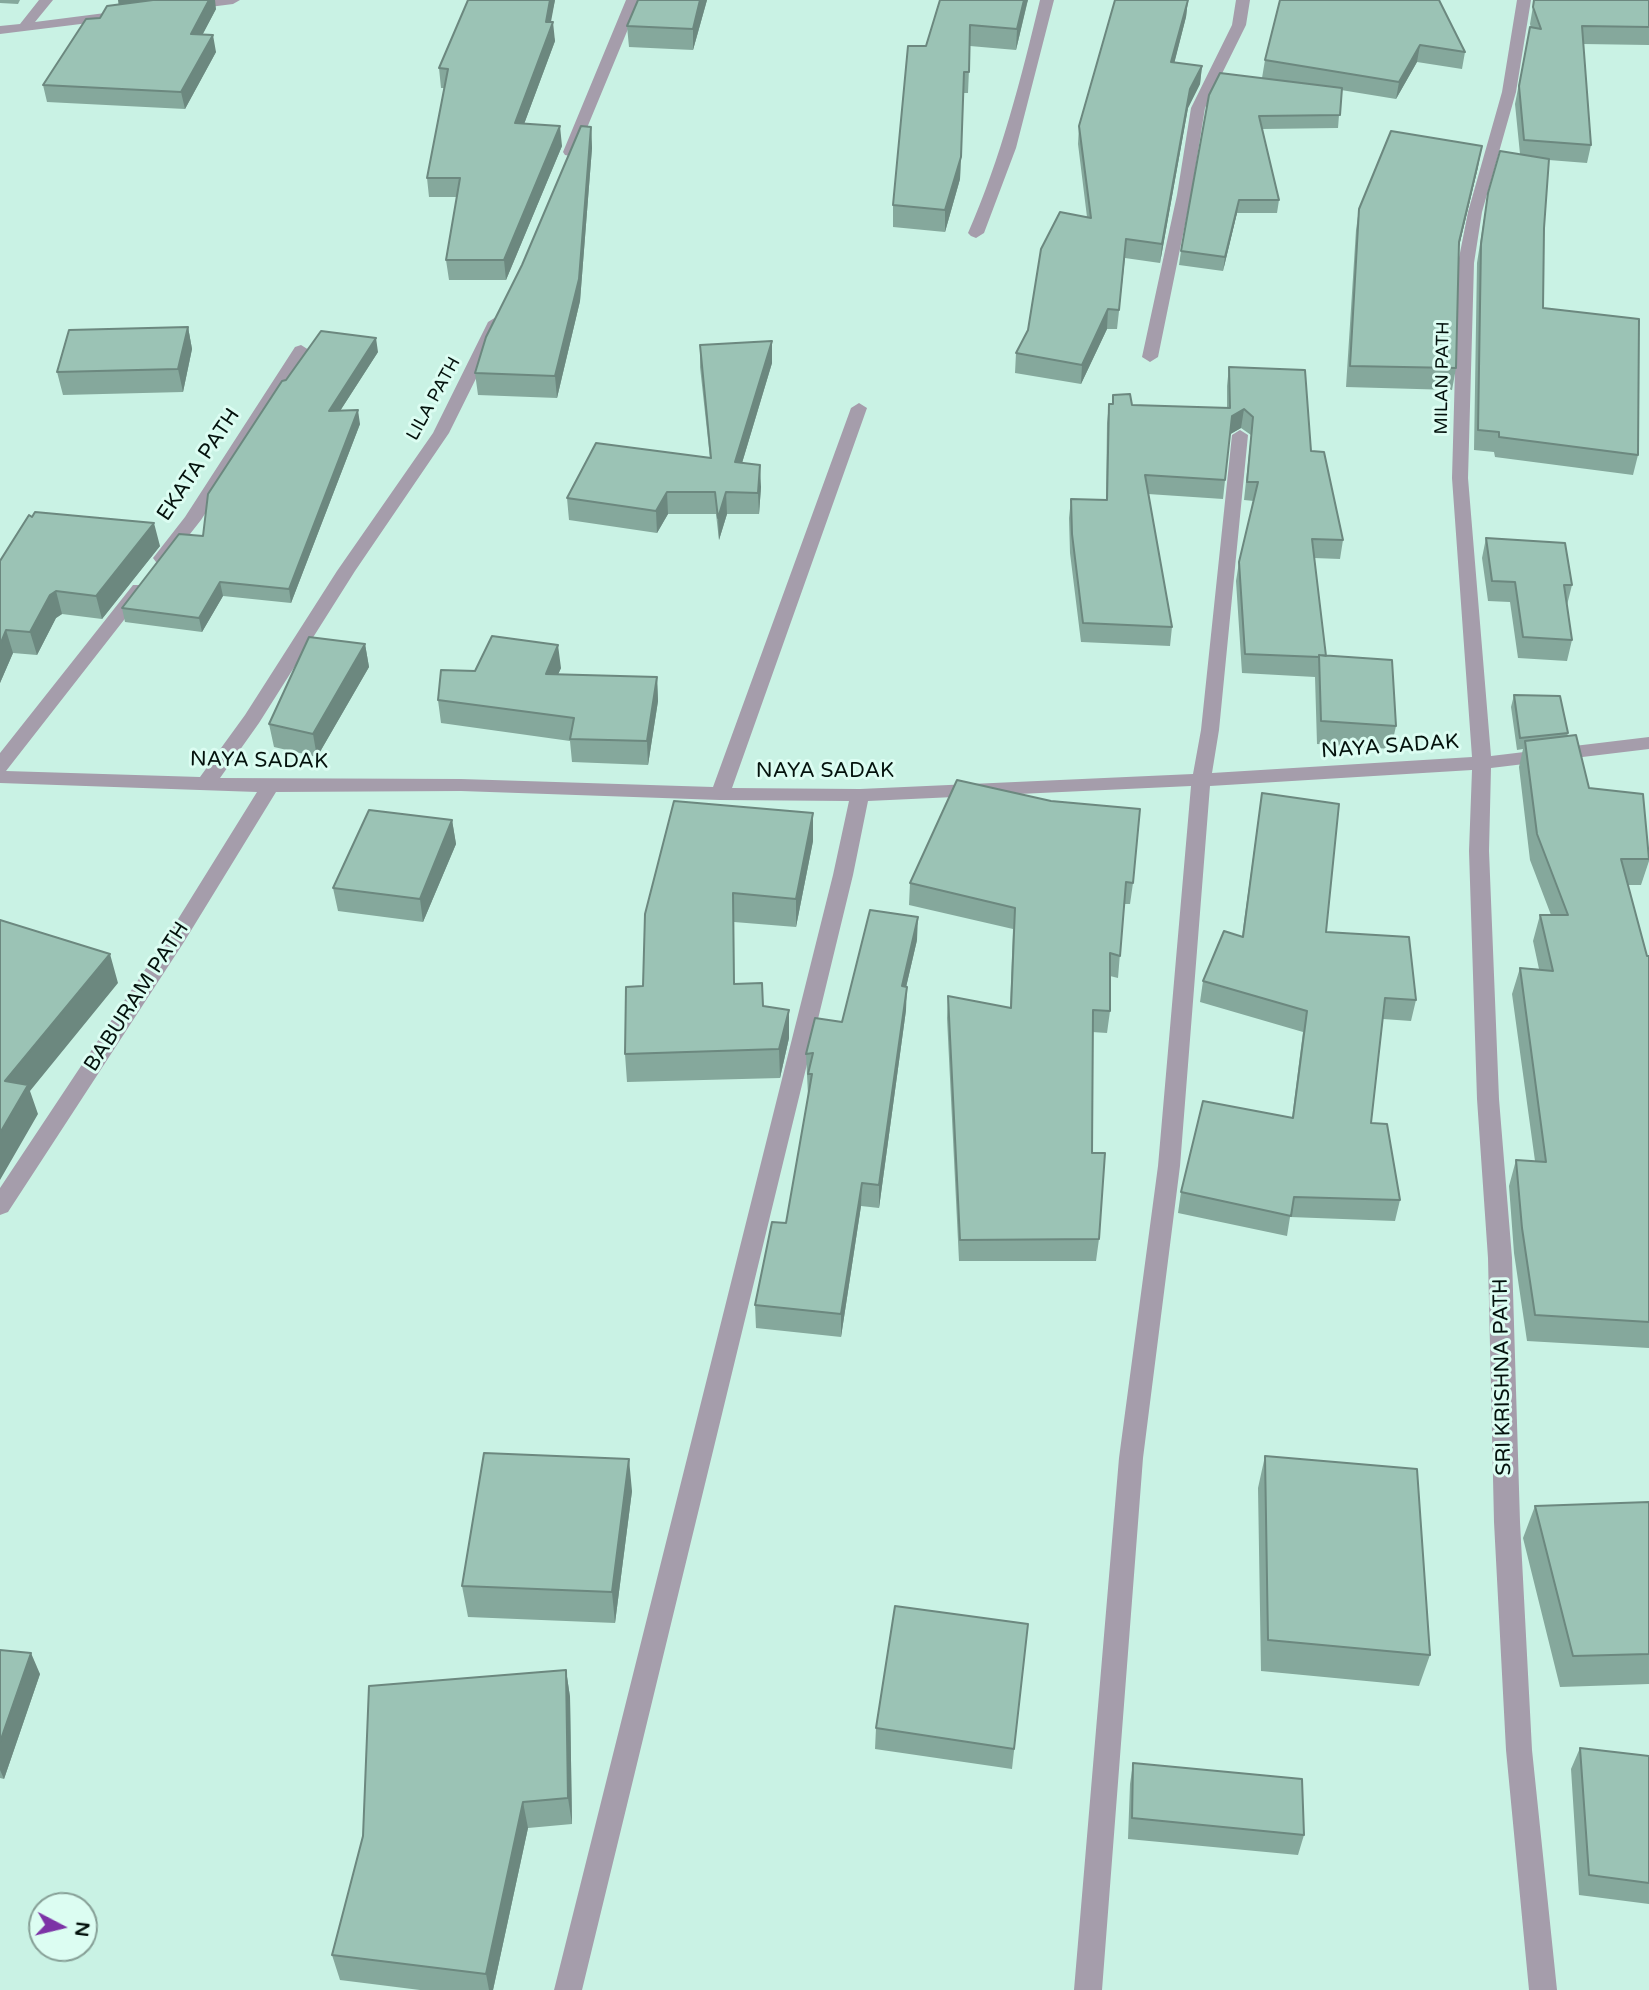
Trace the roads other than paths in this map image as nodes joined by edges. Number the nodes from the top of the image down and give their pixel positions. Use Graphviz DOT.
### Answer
graph roads {
  1 [pos="47,0"];
  2 [pos="233,0"];
  3 [pos="633,0"];
  4 [pos="1047,0"];
  5 [pos="1243,0"];
  6 [pos="1524,0"];
  7 [pos="166,9"];
  8 [pos="126,15"];
  9 [pos="23,28"];
  10 [pos="0,30"];
  11 [pos="561,173"];
  12 [pos="976,233"];
  13 [pos="502,310"];
  14 [pos="301,350"];
  15 [pos="1150,357"];
  16 [pos="859,408"];
  17 [pos="1240,435"];
  18 [pos="1649,743"];
  19 [pos="1482,762"];
  20 [pos="0,766"];
  21 [pos="0,776"];
  22 [pos="1201,780"];
  23 [pos="207,782"];
  24 [pos="270,786"];
  25 [pos="720,794"];
  26 [pos="860,795"];
  27 [pos="0,1206"];
  28 [pos="568,1990"];
  29 [pos="1088,1990"];
  30 [pos="1543,1990"];
  1 -- 9 [label="street"];
  2 -- 7 [label="street"];
  3 -- 11 [label="street"];
  4 -- 12 [label="street"];
  5 -- 15 [label="street"];
  6 -- 19 [label="street, MILAN PATH"];
  8 -- 9 [label="street"];
  9 -- 10 [label="street"];
  13 -- 23 [label="street, LILA PATH"];
  14 -- 20 [label="street, EKATA PATH"];
  16 -- 25 [label="street"];
  17 -- 22 [label="street"];
  18 -- 19 [label="street, NAYA SADAK"];
  19 -- 22 [label="street, NAYA SADAK"];
  19 -- 30 [label="street, SRI KRISHNA PATH"];
  21 -- 23 [label="street, NAYA SADAK"];
  22 -- 26 [label="street, NAYA SADAK"];
  22 -- 29 [label="street"];
  23 -- 24 [label="street, NAYA SADAK"];
  24 -- 25 [label="street, NAYA SADAK"];
  24 -- 27 [label="street, BABURAM PATH"];
  25 -- 26 [label="street, NAYA SADAK"];
  26 -- 28 [label="street"];
}
